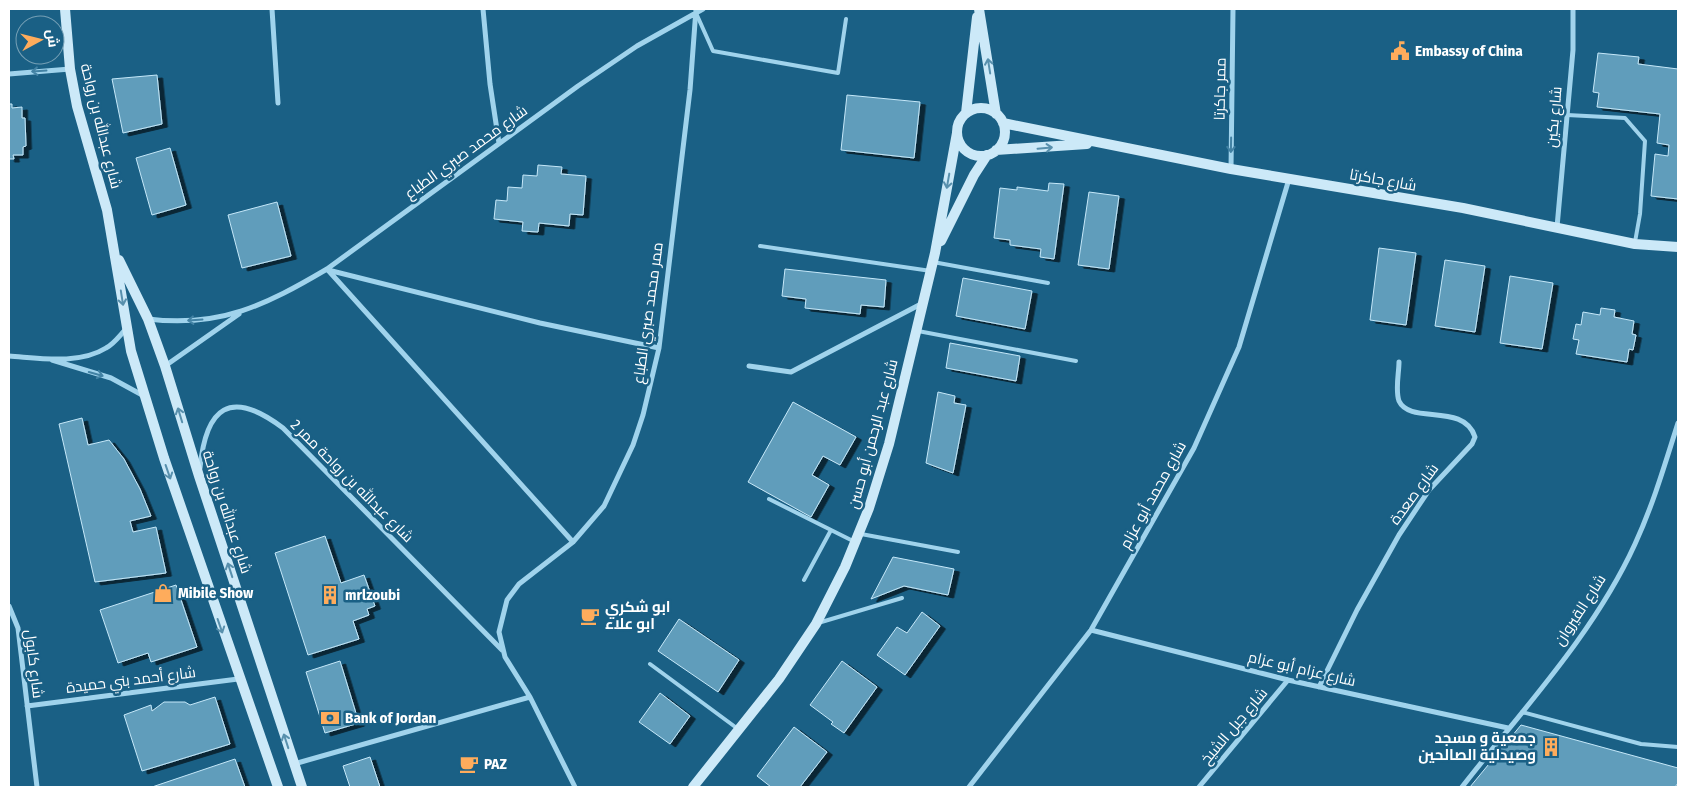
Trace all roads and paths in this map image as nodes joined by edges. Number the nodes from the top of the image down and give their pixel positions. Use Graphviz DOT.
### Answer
graph roads {
  1 [pos="65,9"];
  2 [pos="272,9"];
  3 [pos="482,9"];
  4 [pos="703,9"];
  5 [pos="979,9"];
  6 [pos="1233,9"];
  7 [pos="1572,9"];
  8 [pos="696,11"];
  9 [pos="846,19"];
  10 [pos="70,69"];
  11 [pos="9,74"];
  12 [pos="278,103"];
  13 [pos="966,113"];
  14 [pos="1566,115"];
  15 [pos="1000,119"];
  16 [pos="957,133"];
  17 [pos="498,143"];
  18 [pos="1096,143"];
  19 [pos="996,150"];
  20 [pos="986,155"];
  21 [pos="1231,169"];
  22 [pos="1289,179"];
  23 [pos="1557,228"];
  24 [pos="1635,244"];
  25 [pos="760,246"];
  26 [pos="1678,247"];
  27 [pos="1663,248"];
  28 [pos="114,250"];
  29 [pos="1678,255"];
  30 [pos="933,262"];
  31 [pos="327,270"];
  32 [pos="1048,283"];
  33 [pos="923,303"];
  34 [pos="242,312"];
  35 [pos="148,319"];
  36 [pos="127,328"];
  37 [pos="916,330"];
  38 [pos="658,348"];
  39 [pos="9,356"];
  40 [pos="49,359"];
  41 [pos="1076,361"];
  42 [pos="1399,362"];
  43 [pos="165,366"];
  44 [pos="749,366"];
  45 [pos="145,396"];
  46 [pos="1678,423"];
  47 [pos="199,476"];
  48 [pos="768,499"];
  49 [pos="831,530"];
  50 [pos="857,538"];
  51 [pos="573,542"];
  52 [pos="958,552"];
  53 [pos="804,580"];
  54 [pos="902,598"];
  55 [pos="9,606"];
  56 [pos="816,624"];
  57 [pos="1091,630"];
  58 [pos="502,650"];
  59 [pos="650,664"];
  60 [pos="238,679"];
  61 [pos="1288,680"];
  62 [pos="1319,687"];
  63 [pos="530,697"];
  64 [pos="27,706"];
  65 [pos="1522,712"];
  66 [pos="1508,728"];
  67 [pos="738,729"];
  68 [pos="1678,747"];
  69 [pos="294,764"];
  70 [pos="691,786"];
  71 [pos="37,787"];
  72 [pos="278,787"];
  73 [pos="302,787"];
  74 [pos="575,787"];
  75 [pos="969,787"];
  76 [pos="1199,787"];
  77 [pos="1462,787"];
  1 -- 10 [label="street, شارع عبدالله بن رواحة"];
  2 -- 12 [label="street"];
  3 -- 17 [label="street"];
  4 -- 8 [label="street, شارع محمد صبري الطباع"];
  5 -- 13 [label="street"];
  15 -- 5 [label="street, one-way"];
  6 -- 21 [label="street, ممر جاكرتا, one-way"];
  7 -- 14 [label="street, شارع بكين"];
  8 -- 9 [label="lane"];
  8 -- 17 [label="street, شارع محمد صبري الطباع"];
  8 -- 38 [label="street, ممر محمد صبري الطباع"];
  10 -- 11 [label="street, one-way"];
  10 -- 28 [label="street, شارع عبدالله بن رواحة"];
  13 -- 15 [label="street"];
  13 -- 16 [label="street"];
  14 -- 23 [label="street, شارع بكين"];
  14 -- 24 [label="lane"];
  15 -- 18 [label="street, شارع جاكرتا"];
  15 -- 19 [label="street"];
  16 -- 20 [label="street"];
  16 -- 30 [label="street, شارع عبد الرحمن أبو حسن, one-way"];
  17 -- 31 [label="street, شارع محمد صبري الطباع"];
  19 -- 18 [label="street, شارع جاكرتا, one-way"];
  18 -- 21 [label="street, شارع جاكرتا"];
  19 -- 20 [label="street"];
  20 -- 30 [label="street, شارع عبد الرحمن أبو حسن"];
  21 -- 22 [label="street, شارع جاكرتا"];
  22 -- 23 [label="street, شارع جاكرتا"];
  22 -- 57 [label="street, شارع محمد أبو عزام"];
  23 -- 24 [label="street, شارع جاكرتا"];
  24 -- 27 [label="street, شارع جاكرتا"];
  25 -- 30 [label="lane"];
  26 -- 27 [label="street, شارع جاكرتا"];
  27 -- 29 [label="street, شارع جاكرتا"];
  28 -- 35 [label="street, شارع عبدالله بن رواحة"];
  28 -- 36 [label="street, شارع عبدالله بن رواحة, one-way"];
  30 -- 32 [label="lane"];
  30 -- 33 [label="street, شارع عبد الرحمن أبو حسن"];
  31 -- 34 [label="street, شارع محمد صبري الطباع"];
  31 -- 38 [label="street"];
  31 -- 51 [label="street"];
  33 -- 37 [label="street, شارع عبد الرحمن أبو حسن"];
  33 -- 44 [label="street"];
  34 -- 35 [label="street, شارع محمد صبري الطباع, one-way"];
  34 -- 43 [label="street, شارع محمد صبري الطباع"];
  35 -- 43 [label="street, شارع عبدالله بن رواحة"];
  36 -- 40 [label="street"];
  36 -- 45 [label="street, شارع عبدالله بن رواحة"];
  37 -- 41 [label="lane"];
  37 -- 50 [label="street, شارع عبد الرحمن أبو حسن"];
  38 -- 51 [label="street, ممر محمد صبري الطباع"];
  39 -- 40 [label="street"];
  40 -- 45 [label="street, one-way"];
  42 -- 62 [label="street, شارع صعدة"];
  47 -- 43 [label="street, شارع عبدالله بن رواحة, one-way"];
  45 -- 60 [label="street, شارع عبدالله بن رواحة, one-way"];
  46 -- 65 [label="street, شارع القيروان"];
  47 -- 58 [label="street, شارع عبدالله بن رواحة ممر 2"];
  69 -- 47 [label="street, شارع عبدالله بن رواحة, one-way"];
  48 -- 49 [label="lane"];
  49 -- 50 [label="lane"];
  49 -- 53 [label="lane"];
  50 -- 52 [label="lane"];
  50 -- 56 [label="street, شارع عبد الرحمن أبو حسن"];
  51 -- 58 [label="street, ممر محمد صبري الطباع"];
  54 -- 56 [label="lane"];
  55 -- 64 [label="street, شارع كابول"];
  56 -- 67 [label="street, شارع عبد الرحمن أبو حسن"];
  57 -- 61 [label="street, شارع عزام أبو عزام"];
  57 -- 75 [label="street, شارع محمد أبو عزام"];
  58 -- 63 [label="street, ممر محمد صبري الطباع"];
  59 -- 67 [label="lane"];
  60 -- 64 [label="street, شارع أحمد بني حميدة"];
  60 -- 72 [label="street, شارع عبدالله بن رواحة"];
  61 -- 62 [label="street, شارع عزام أبو عزام"];
  61 -- 76 [label="street, شارع جبل الشيخ"];
  62 -- 66 [label="street, شارع عزام أبو عزام"];
  63 -- 69 [label="street"];
  63 -- 74 [label="street, ممر محمد صبري الطباع"];
  64 -- 71 [label="street, شارع كابول"];
  65 -- 66 [label="street, شارع القيروان"];
  65 -- 68 [label="lane"];
  66 -- 77 [label="street, شارع القيروان"];
  67 -- 70 [label="street, شارع عبد الرحمن أبو حسن"];
  69 -- 73 [label="street, شارع عبدالله بن رواحة"];
}
